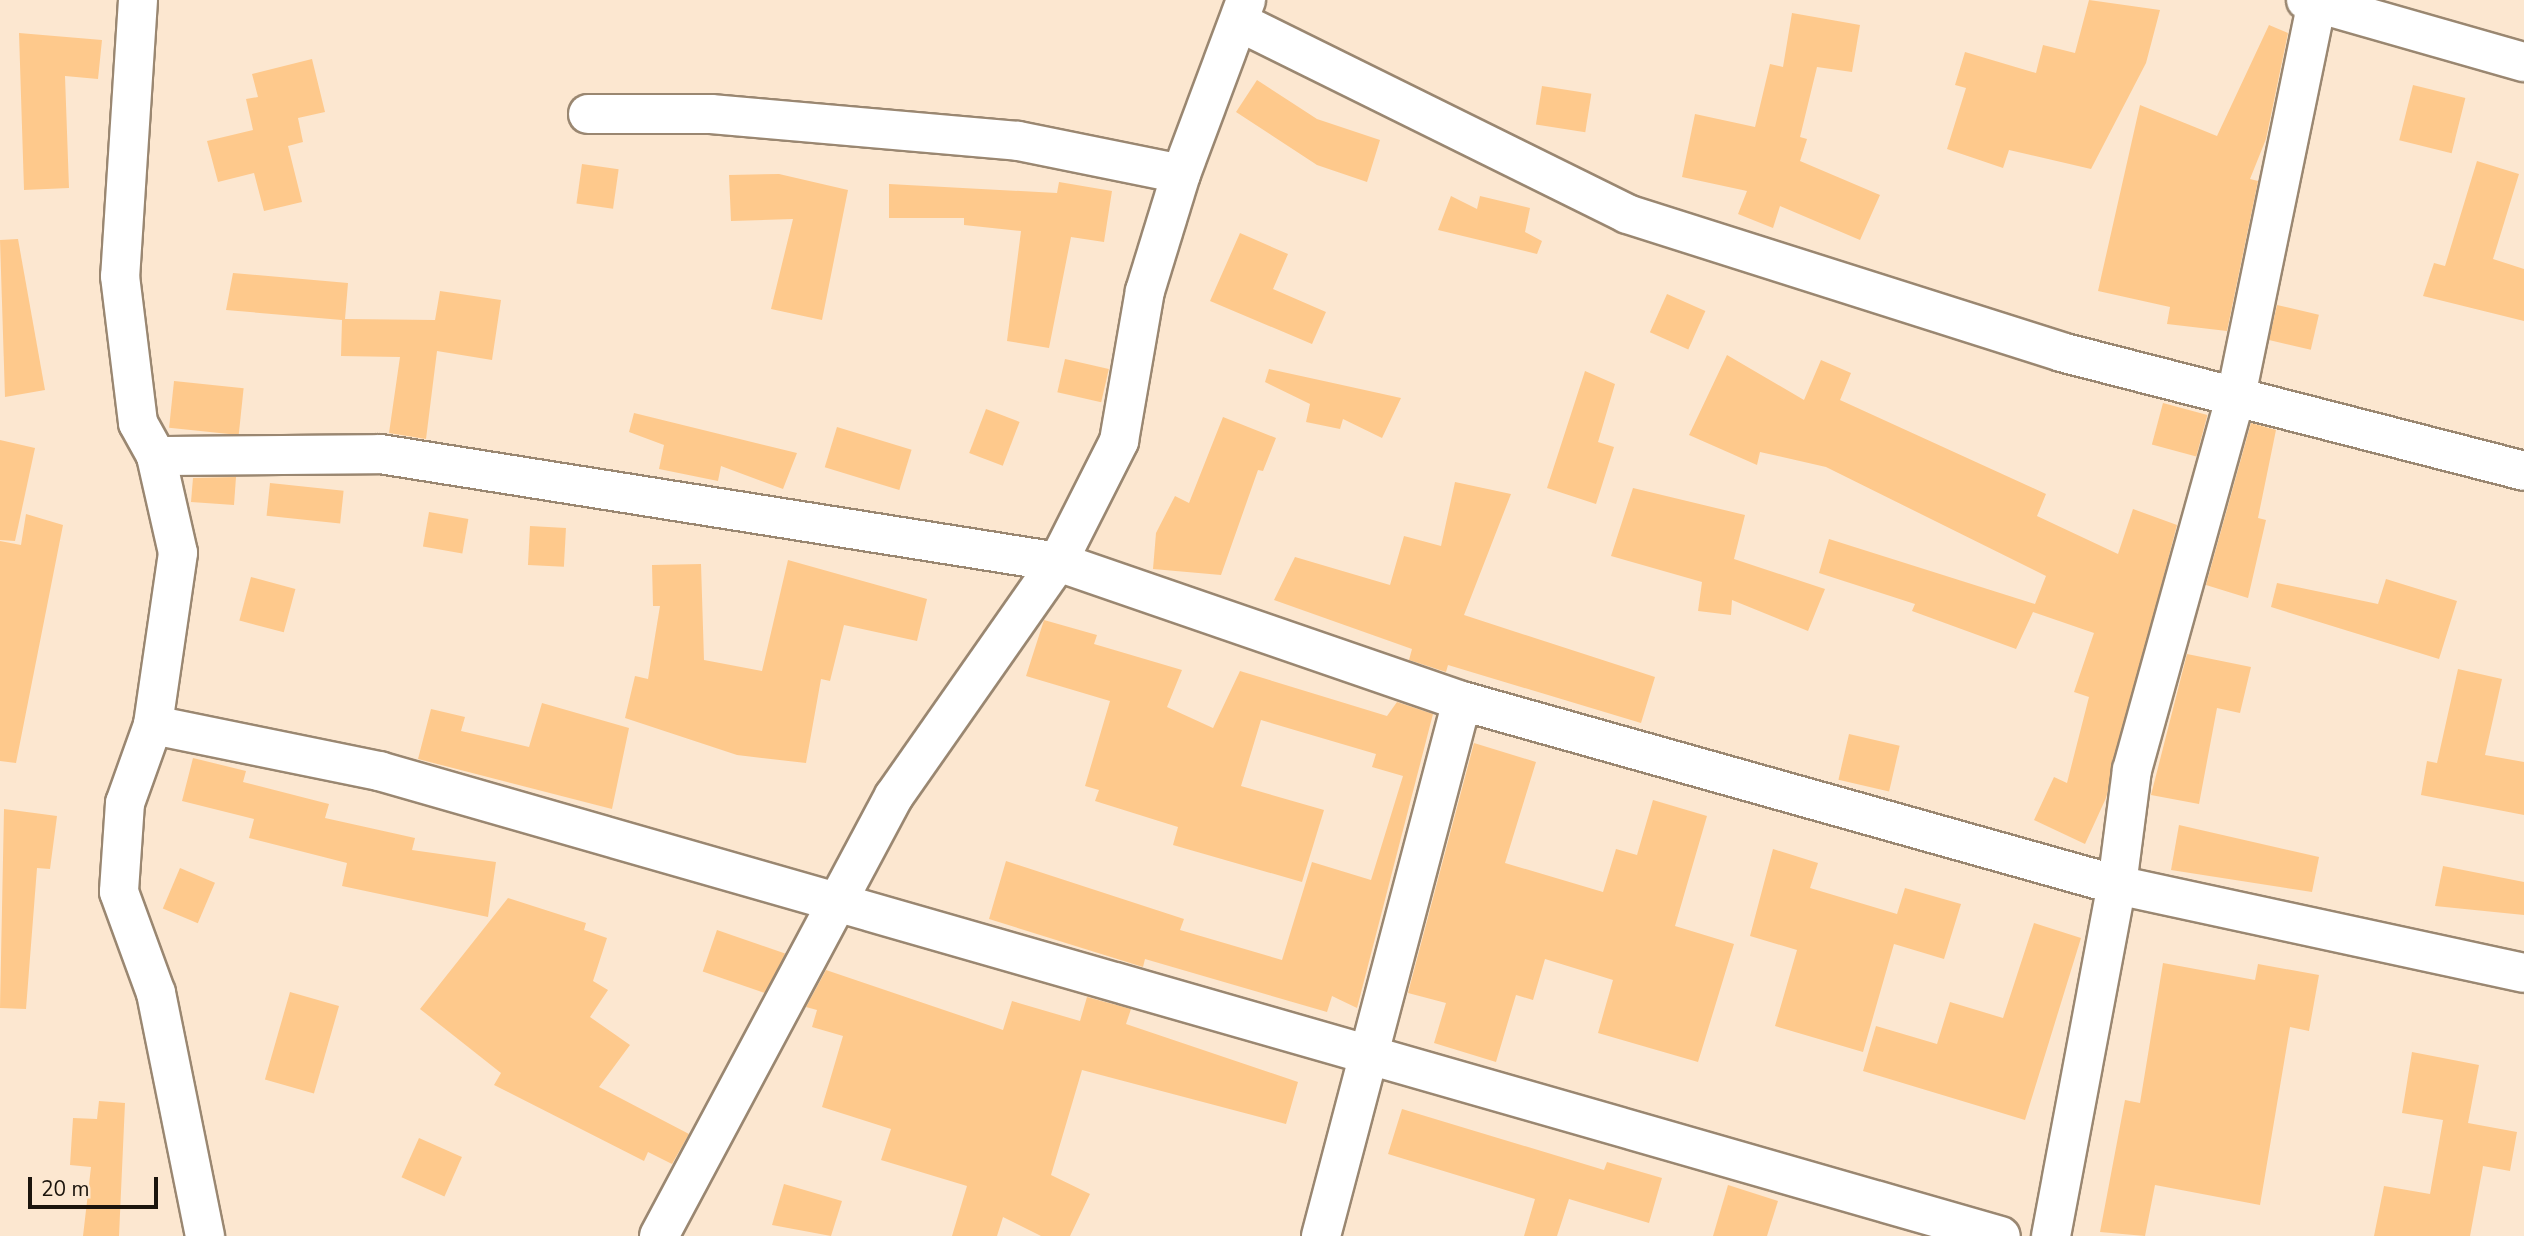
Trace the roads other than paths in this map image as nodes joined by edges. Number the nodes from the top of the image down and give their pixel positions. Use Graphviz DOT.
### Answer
graph roads {
  1 [pos="138,0"];
  2 [pos="2313,1"];
  3 [pos="1242,11"];
  4 [pos="2524,62"];
  5 [pos="588,114"];
  6 [pos="1181,174"];
  7 [pos="2236,396"];
  8 [pos="156,456"];
  9 [pos="2524,471"];
  10 [pos="1058,562"];
  11 [pos="1462,701"];
  12 [pos="153,725"];
  13 [pos="2117,885"];
  14 [pos="843,901"];
  15 [pos="2524,973"];
  16 [pos="1367,1052"];
  17 [pos="662,1235"];
  18 [pos="205,1236"];
  19 [pos="1321,1236"];
  20 [pos="2001,1236"];
  21 [pos="2051,1236"];
  1 -- 8 [label="street"];
  2 -- 4 [label="street"];
  2 -- 7 [label="street"];
  3 -- 6 [label="street"];
  3 -- 7 [label="street"];
  5 -- 6 [label="street"];
  6 -- 10 [label="street"];
  7 -- 9 [label="street"];
  7 -- 13 [label="street"];
  8 -- 10 [label="street"];
  8 -- 12 [label="street"];
  10 -- 11 [label="street"];
  10 -- 14 [label="street"];
  11 -- 13 [label="street"];
  11 -- 16 [label="street"];
  12 -- 14 [label="street"];
  12 -- 18 [label="street"];
  13 -- 15 [label="street"];
  13 -- 21 [label="street"];
  14 -- 16 [label="street"];
  14 -- 17 [label="street"];
  16 -- 19 [label="street"];
  16 -- 20 [label="street"];
}
